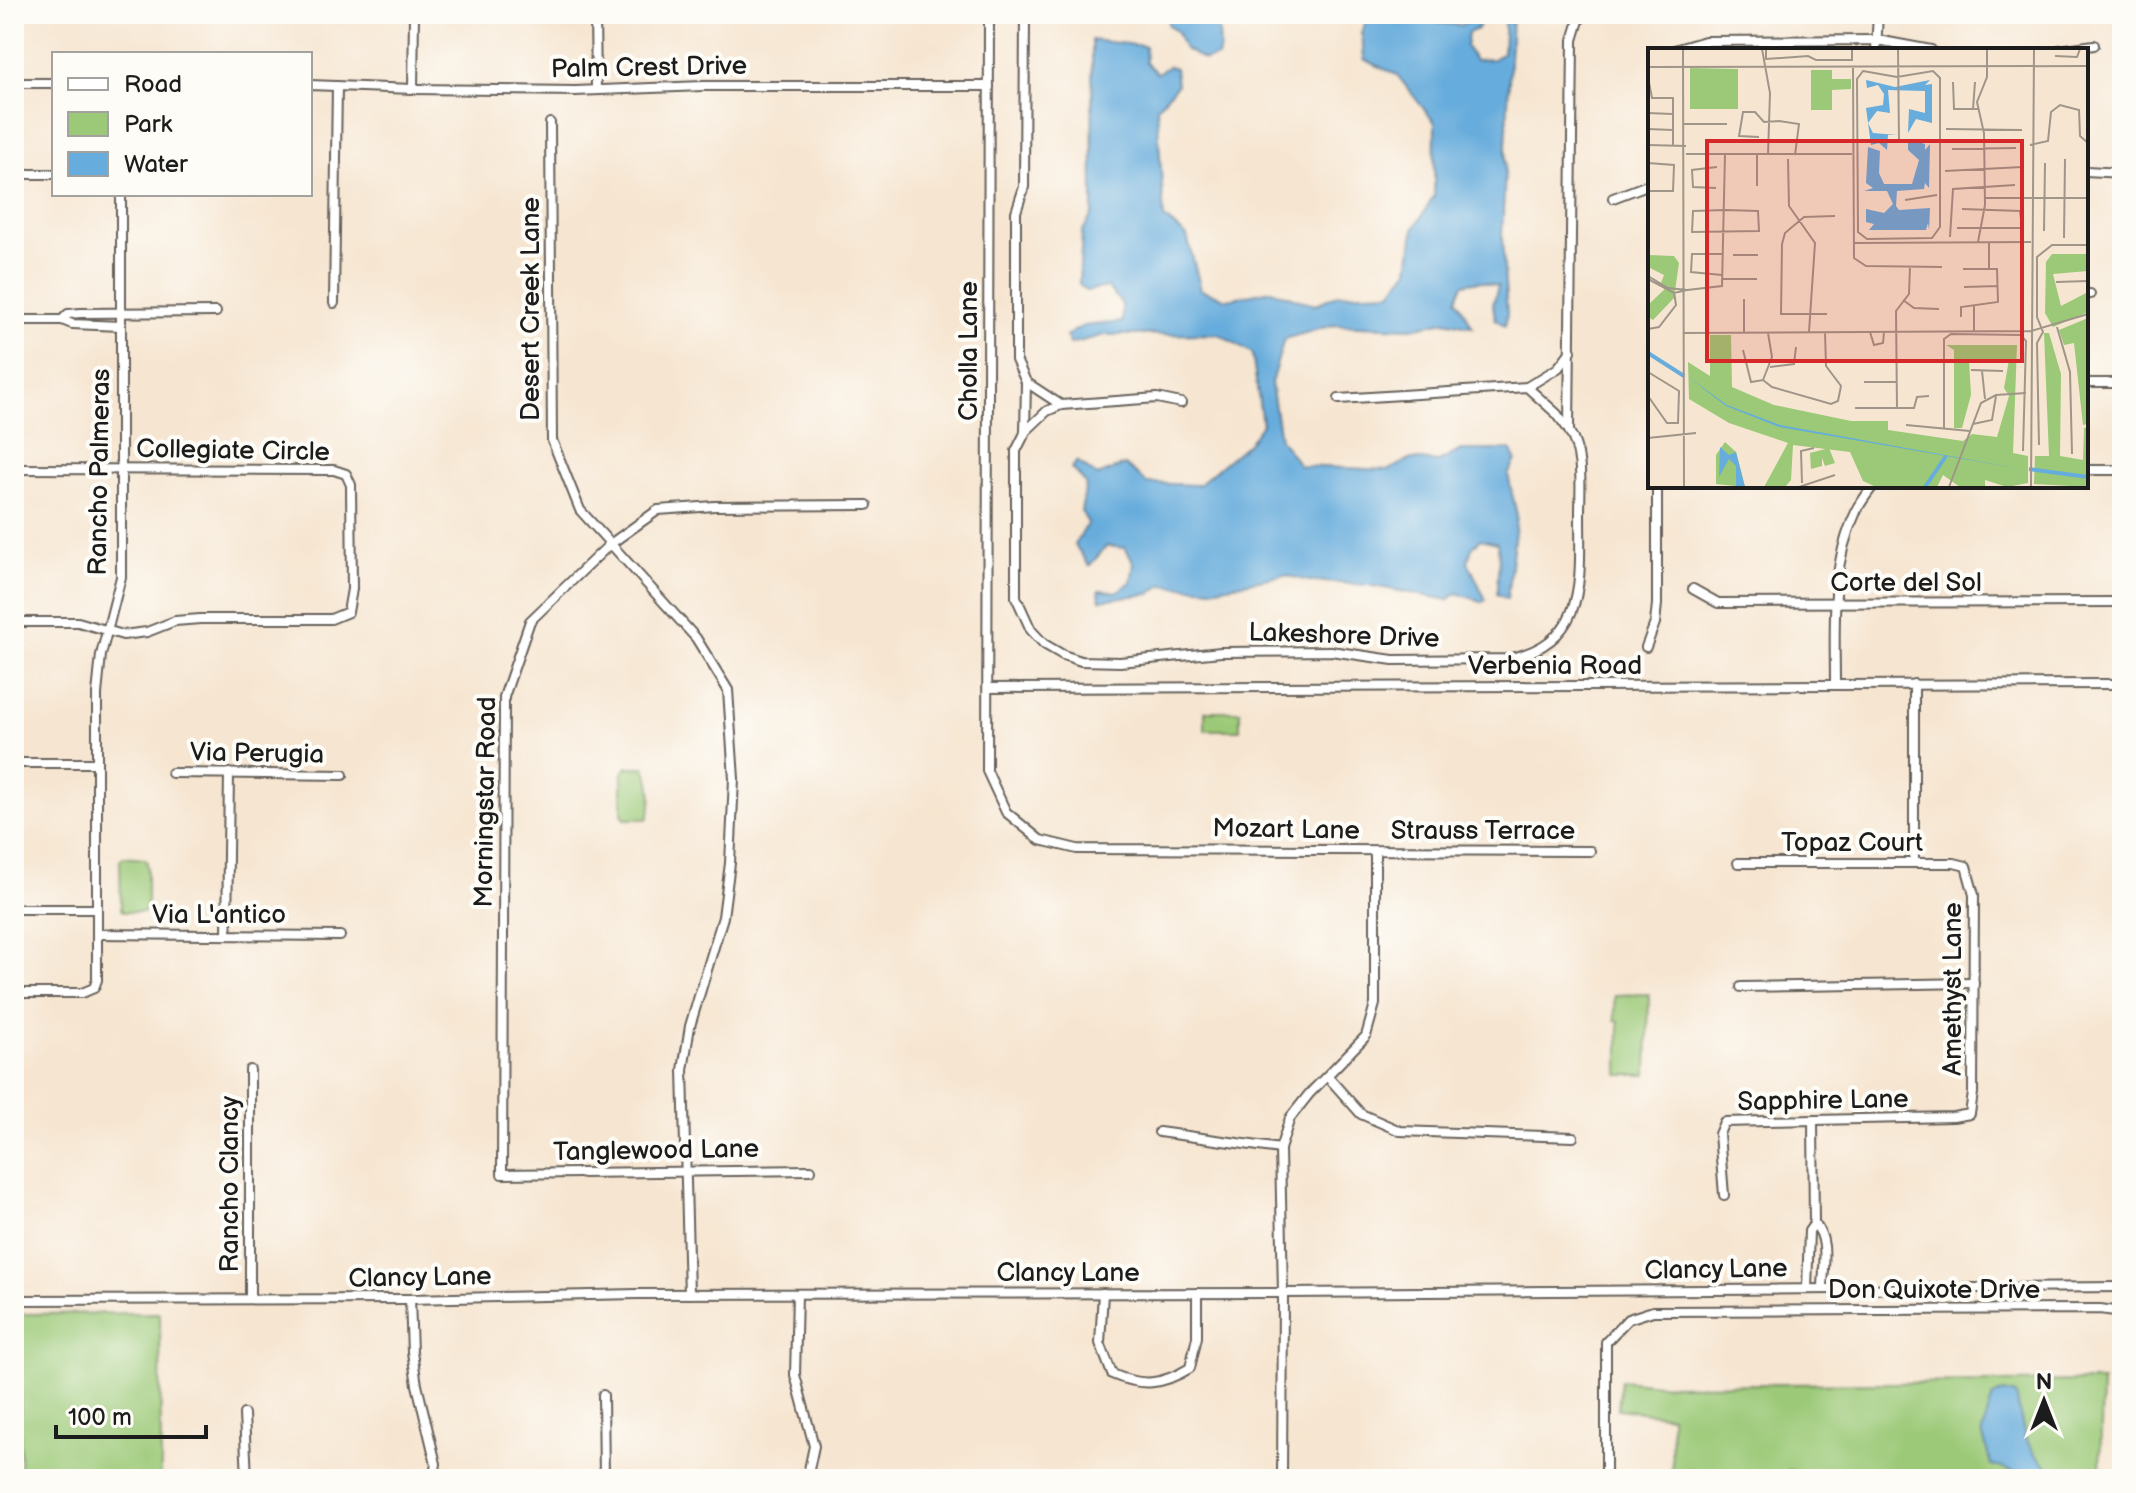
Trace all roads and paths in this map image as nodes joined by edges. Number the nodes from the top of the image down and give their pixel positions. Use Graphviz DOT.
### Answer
graph roads {
  1 [pos="414,14"];
  2 [pos="595,14"];
  3 [pos="989,14"];
  4 [pos="1025,14"];
  5 [pos="1581,14"];
  6 [pos="1878,14"];
  7 [pos="1877,40"];
  8 [pos="2094,45"];
  9 [pos="1681,48"];
  10 [pos="1876,48"];
  11 [pos="1920,48"];
  12 [pos="2073,48"];
  13 [pos="14,83"];
  14 [pos="52,83"];
  15 [pos="312,85"];
  16 [pos="337,86"];
  17 [pos="989,86"];
  18 [pos="413,89"];
  19 [pos="596,90"];
  20 [pos="550,123"];
  21 [pos="2088,171"];
  22 [pos="2122,173"];
  23 [pos="14,174"];
  24 [pos="52,174"];
  25 [pos="1648,185"];
  26 [pos="121,196"];
  27 [pos="1613,198"];
  28 [pos="334,303"];
  29 [pos="216,312"];
  30 [pos="86,313"];
  31 [pos="121,313"];
  32 [pos="14,320"];
  33 [pos="62,320"];
  34 [pos="86,325"];
  35 [pos="121,326"];
  36 [pos="1571,351"];
  37 [pos="1026,382"];
  38 [pos="2088,383"];
  39 [pos="2122,383"];
  40 [pos="1527,387"];
  41 [pos="1339,399"];
  42 [pos="1181,403"];
  43 [pos="1061,405"];
  44 [pos="1569,431"];
  45 [pos="1025,433"];
  46 [pos="120,468"];
  47 [pos="14,469"];
  48 [pos="2088,470"];
  49 [pos="2122,470"];
  50 [pos="1657,488"];
  51 [pos="1872,488"];
  52 [pos="867,505"];
  53 [pos="609,545"];
  54 [pos="1693,589"];
  55 [pos="2122,602"];
  56 [pos="1835,604"];
  57 [pos="14,622"];
  58 [pos="108,632"];
  59 [pos="1646,647"];
  60 [pos="1835,684"];
  61 [pos="1914,684"];
  62 [pos="2122,684"];
  63 [pos="988,688"];
  64 [pos="14,763"];
  65 [pos="97,763"];
  66 [pos="172,773"];
  67 [pos="229,773"];
  68 [pos="343,775"];
  69 [pos="1375,851"];
  70 [pos="1590,851"];
  71 [pos="1738,863"];
  72 [pos="1914,863"];
  73 [pos="1966,866"];
  74 [pos="14,909"];
  75 [pos="97,909"];
  76 [pos="97,934"];
  77 [pos="227,935"];
  78 [pos="340,936"];
  79 [pos="1974,983"];
  80 [pos="1741,987"];
  81 [pos="14,993"];
  82 [pos="250,1070"];
  83 [pos="1328,1077"];
  84 [pos="1970,1114"];
  85 [pos="1813,1121"];
  86 [pos="1159,1132"];
  87 [pos="1573,1137"];
  88 [pos="1280,1149"];
  89 [pos="688,1170"];
  90 [pos="811,1170"];
  91 [pos="502,1174"];
  92 [pos="1724,1195"];
  93 [pos="1814,1224"];
  94 [pos="2122,1287"];
  95 [pos="1807,1289"];
  96 [pos="1823,1289"];
  97 [pos="1103,1293"];
  98 [pos="1197,1293"];
  99 [pos="1283,1293"];
  100 [pos="689,1294"];
  101 [pos="797,1294"];
  102 [pos="250,1298"];
  103 [pos="410,1299"];
  104 [pos="14,1300"];
  105 [pos="2122,1312"];
  106 [pos="603,1395"];
  107 [pos="244,1414"];
  108 [pos="247,1479"];
  109 [pos="433,1479"];
  110 [pos="604,1479"];
  111 [pos="807,1479"];
  112 [pos="1282,1479"];
  113 [pos="1606,1479"];
  1 -- 18 [label="street"];
  2 -- 19 [label="street"];
  3 -- 17 [label="street, Cholla Lane"];
  4 -- 37 [label="street, Lakeshore Drive"];
  5 -- 36 [label="street, Lakeshore Drive"];
  6 -- 7 [label="street"];
  7 -- 9 [label="street"];
  7 -- 10 [label="street"];
  7 -- 11 [label="street"];
  8 -- 12 [label="street"];
  13 -- 14 [label="street"];
  15 -- 16 [label="street, Palm Crest Drive"];
  16 -- 18 [label="street, Palm Crest Drive"];
  16 -- 28 [label="street"];
  17 -- 19 [label="street, Palm Crest Drive"];
  17 -- 63 [label="street, Cholla Lane"];
  18 -- 19 [label="street, Palm Crest Drive"];
  20 -- 53 [label="street, Desert Creek Lane"];
  21 -- 22 [label="street"];
  23 -- 24 [label="street"];
  25 -- 27 [label="street"];
  26 -- 31 [label="street, Rancho Palmeras"];
  29 -- 31 [label="street"];
  30 -- 31 [label="street"];
  30 -- 33 [label="street"];
  30 -- 34 [label="street"];
  31 -- 35 [label="street, Rancho Palmeras"];
  32 -- 33 [label="street"];
  33 -- 34 [label="street"];
  34 -- 35 [label="street"];
  35 -- 46 [label="street, Rancho Palmeras"];
  36 -- 40 [label="street"];
  36 -- 44 [label="street, Lakeshore Drive"];
  37 -- 43 [label="street"];
  37 -- 45 [label="street, Lakeshore Drive"];
  38 -- 39 [label="street"];
  40 -- 41 [label="street"];
  40 -- 44 [label="street"];
  42 -- 43 [label="street"];
  43 -- 45 [label="street"];
  44 -- 45 [label="street, Lakeshore Drive"];
  46 -- 47 [label="street"];
  46 -- 58 [label="street, Rancho Palmeras"];
  46 -- 58 [label="street, Collegiate Circle"];
  48 -- 49 [label="street"];
  50 -- 59 [label="street"];
  51 -- 56 [label="street"];
  52 -- 53 [label="street, Morningstar Road"];
  53 -- 89 [label="street, Desert Creek Lane"];
  53 -- 91 [label="street, Morningstar Road"];
  54 -- 56 [label="street, Corte del Sol"];
  55 -- 56 [label="street, Corte del Sol"];
  56 -- 60 [label="street"];
  57 -- 58 [label="street"];
  58 -- 65 [label="street, Rancho Palmeras"];
  60 -- 61 [label="street, Verbenia Road"];
  60 -- 63 [label="street, Verbenia Road"];
  61 -- 62 [label="street, Verbenia Road"];
  61 -- 72 [label="street"];
  63 -- 69 [label="street, Mozart Lane"];
  64 -- 65 [label="street"];
  65 -- 75 [label="street, Rancho Palmeras"];
  66 -- 67 [label="street, Via Perugia"];
  67 -- 68 [label="street, Via Perugia"];
  67 -- 77 [label="street"];
  69 -- 70 [label="street, Strauss Terrace"];
  69 -- 83 [label="street, Mozart Lane"];
  71 -- 72 [label="street, Topaz Court"];
  72 -- 73 [label="street, Topaz Court"];
  73 -- 79 [label="street, Amethyst Lane"];
  74 -- 75 [label="street"];
  75 -- 76 [label="street, Rancho Palmeras"];
  76 -- 77 [label="street, Via L'antico"];
  76 -- 81 [label="street, Rancho Palmeras"];
  77 -- 78 [label="street, Via L'antico"];
  79 -- 80 [label="street"];
  79 -- 84 [label="street, Amethyst Lane"];
  82 -- 102 [label="street, Rancho Clancy"];
  83 -- 87 [label="street"];
  83 -- 88 [label="street, Mozart Lane"];
  84 -- 85 [label="street, Sapphire Lane"];
  85 -- 92 [label="street, Sapphire Lane"];
  85 -- 93 [label="street"];
  86 -- 88 [label="street"];
  88 -- 99 [label="street, Mozart Lane"];
  89 -- 90 [label="street, Tanglewood Lane"];
  89 -- 91 [label="street, Tanglewood Lane"];
  89 -- 100 [label="street, Desert Creek Lane"];
  93 -- 95 [label="street"];
  93 -- 96 [label="street"];
  94 -- 96 [label="street, Clancy Lane"];
  95 -- 96 [label="street, Clancy Lane"];
  95 -- 99 [label="street, Clancy Lane"];
  97 -- 98 [label="street, Clancy Lane"];
  97 -- 98 [label="street"];
  97 -- 101 [label="street, Clancy Lane"];
  98 -- 99 [label="street, Clancy Lane"];
  99 -- 112 [label="street, Mozart Lane"];
  100 -- 101 [label="street, Clancy Lane"];
  100 -- 103 [label="street, Clancy Lane"];
  101 -- 111 [label="street"];
  102 -- 103 [label="street, Clancy Lane"];
  102 -- 104 [label="street, Clancy Lane"];
  103 -- 109 [label="street"];
  105 -- 113 [label="street, Don Quixote Drive"];
  106 -- 110 [label="street"];
  107 -- 108 [label="street"];
}
